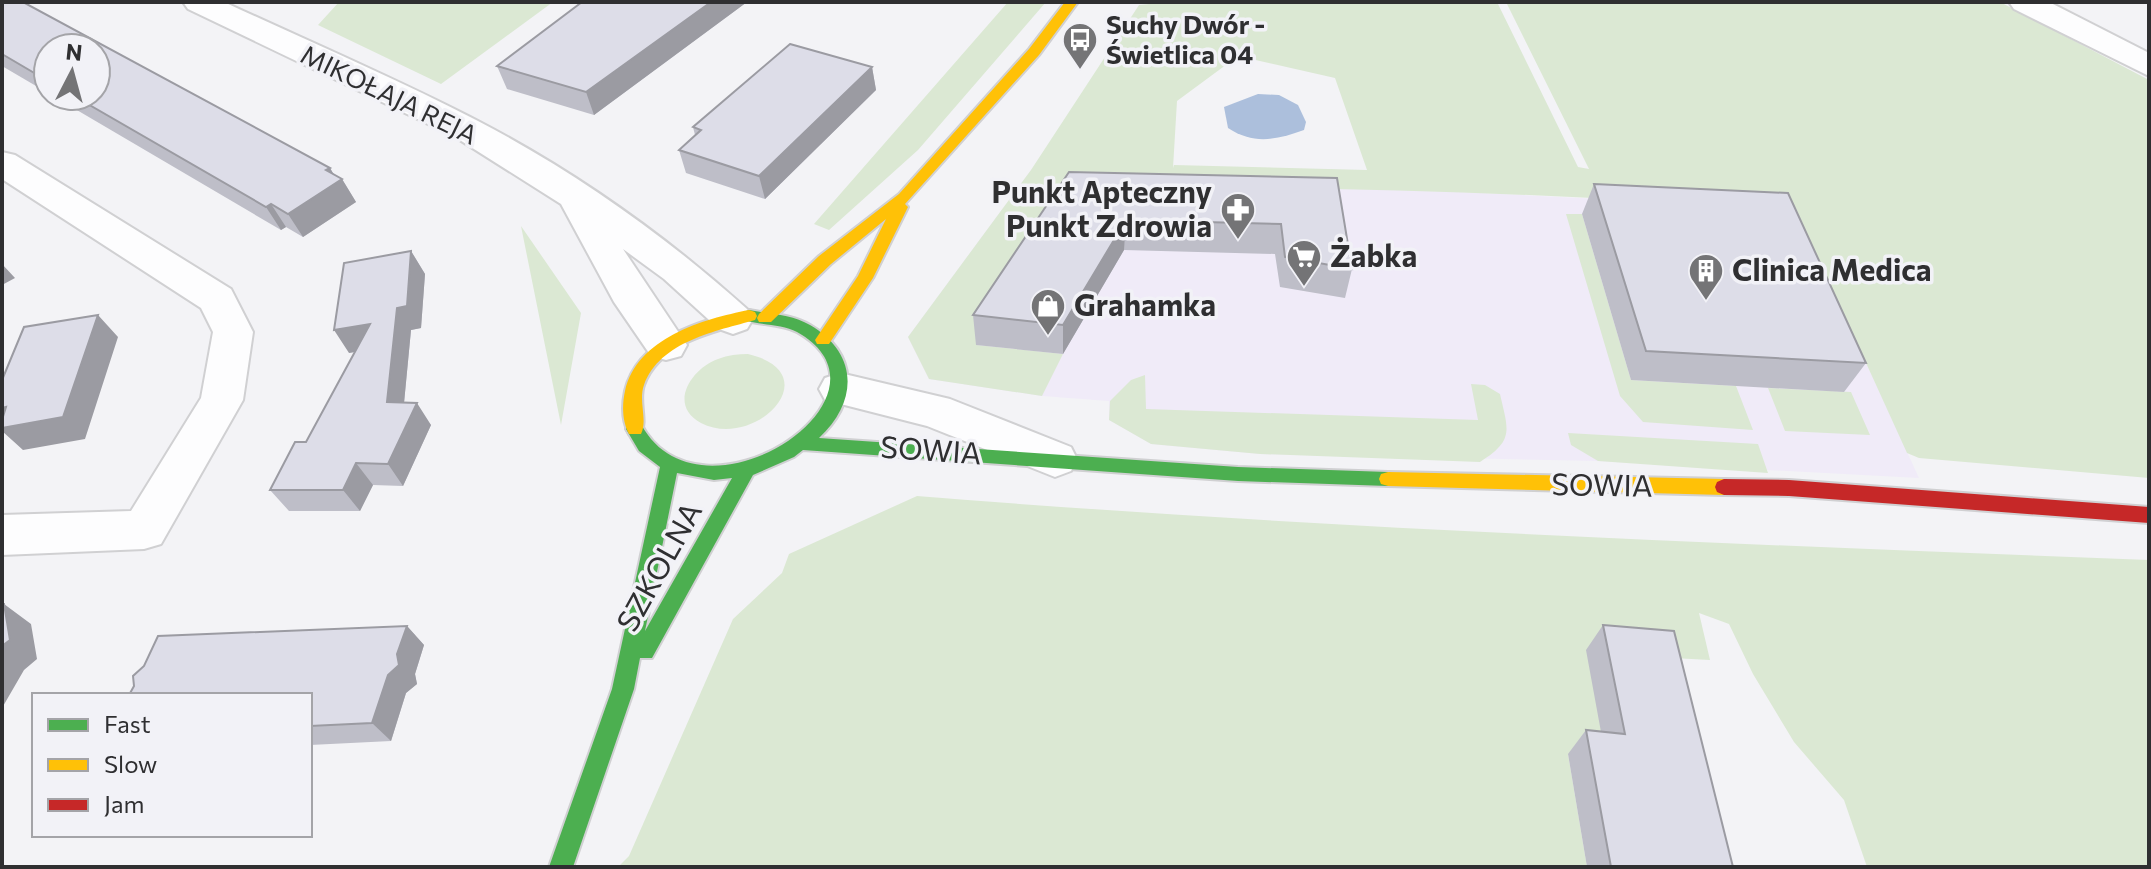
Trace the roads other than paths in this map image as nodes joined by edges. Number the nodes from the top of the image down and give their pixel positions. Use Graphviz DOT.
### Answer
graph roads {
  1 [pos="199,2"];
  2 [pos="1072,2"];
  3 [pos="2025,2"];
  4 [pos="2149,66"];
  5 [pos="2,163"];
  6 [pos="574,196"];
  7 [pos="904,197"];
  8 [pos="749,318"];
  9 [pos="823,340"];
  10 [pos="666,345"];
  11 [pos="840,389"];
  12 [pos="807,444"];
  13 [pos="1055,459"];
  14 [pos="670,463"];
  15 [pos="745,472"];
  16 [pos="2149,515"];
  17 [pos="2,535"];
  18 [pos="623,689"];
  19 [pos="561,867"];
  1 -- 6 [label="street, MIKOŁAJA REJA"];
  2 -- 7 [label="street"];
  3 -- 4 [label="street"];
  5 -- 17 [label="street"];
  6 -- 8 [label="street, MIKOŁAJA REJA"];
  6 -- 10 [label="street, MIKOŁAJA REJA"];
  7 -- 8 [label="street"];
  7 -- 9 [label="street"];
  8 -- 9 [label="street"];
  8 -- 10 [label="street"];
  9 -- 11 [label="street"];
  10 -- 14 [label="street"];
  11 -- 12 [label="street"];
  11 -- 13 [label="street, SOWIA"];
  12 -- 13 [label="street, SOWIA"];
  12 -- 15 [label="street"];
  13 -- 16 [label="street, SOWIA"];
  14 -- 15 [label="street"];
  14 -- 18 [label="street, SZKOLNA"];
  15 -- 18 [label="street, SZKOLNA"];
  18 -- 19 [label="street, SZKOLNA"];
}
